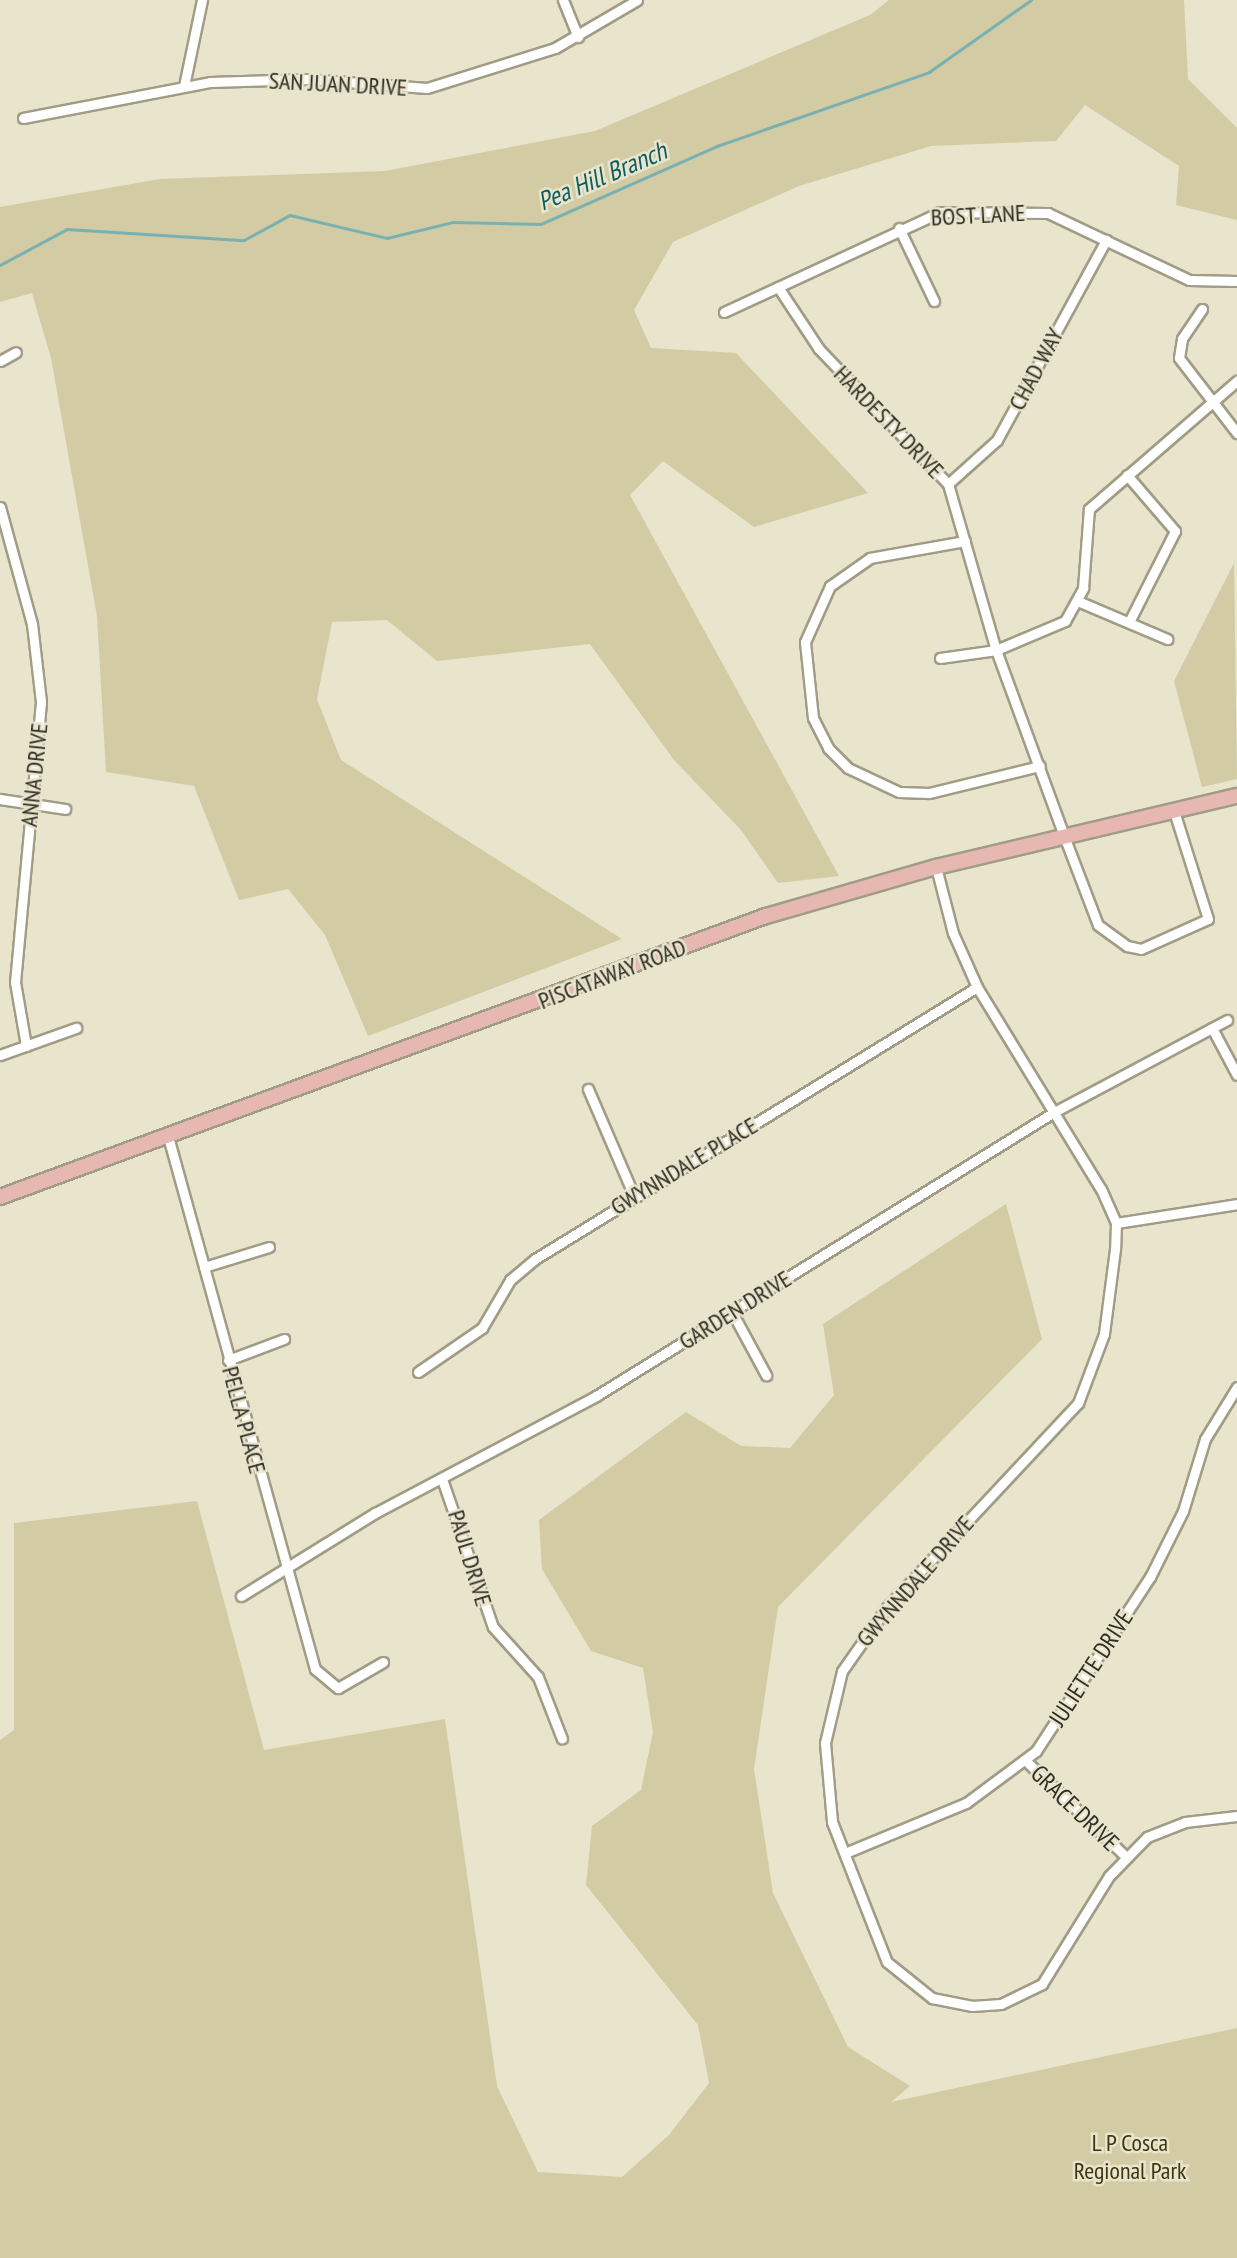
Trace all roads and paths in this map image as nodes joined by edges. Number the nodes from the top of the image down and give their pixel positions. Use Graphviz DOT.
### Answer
graph roads {
  1 [pos="202,0"];
  2 [pos="563,0"];
  3 [pos="637,0"];
  4 [pos="578,37"];
  5 [pos="184,86"];
  6 [pos="23,118"];
  7 [pos="900,228"];
  8 [pos="1106,240"];
  9 [pos="1237,281"];
  10 [pos="778,287"];
  11 [pos="934,302"];
  12 [pos="1202,309"];
  13 [pos="724,312"];
  14 [pos="16,352"];
  15 [pos="0,361"];
  16 [pos="1237,381"];
  17 [pos="1211,402"];
  18 [pos="1237,433"];
  19 [pos="1127,475"];
  20 [pos="948,484"];
  21 [pos="0,507"];
  22 [pos="965,541"];
  23 [pos="1080,602"];
  24 [pos="1129,622"];
  25 [pos="1167,639"];
  26 [pos="996,650"];
  27 [pos="940,658"];
  28 [pos="1040,766"];
  29 [pos="1237,796"];
  30 [pos="0,799"];
  31 [pos="30,806"];
  32 [pos="1172,808"];
  33 [pos="65,809"];
  34 [pos="1064,836"];
  35 [pos="936,867"];
  36 [pos="977,988"];
  37 [pos="1227,1020"];
  38 [pos="76,1028"];
  39 [pos="1212,1028"];
  40 [pos="26,1046"];
  41 [pos="0,1055"];
  42 [pos="1237,1075"];
  43 [pos="588,1089"];
  44 [pos="1054,1112"];
  45 [pos="169,1140"];
  46 [pos="634,1196"];
  47 [pos="0,1197"];
  48 [pos="1237,1204"];
  49 [pos="1116,1223"];
  50 [pos="269,1247"];
  51 [pos="204,1267"];
  52 [pos="732,1312"];
  53 [pos="284,1339"];
  54 [pos="228,1360"];
  55 [pos="418,1372"];
  56 [pos="766,1375"];
  57 [pos="1237,1387"];
  58 [pos="443,1482"];
  59 [pos="284,1568"];
  60 [pos="241,1596"];
  61 [pos="383,1662"];
  62 [pos="562,1739"];
  63 [pos="1026,1761"];
  64 [pos="1237,1816"];
  65 [pos="845,1853"];
  66 [pos="1125,1856"];
  1 -- 5 [label="street"];
  2 -- 4 [label="street"];
  3 -- 4 [label="street, SAN JUAN DRIVE"];
  4 -- 5 [label="street, SAN JUAN DRIVE"];
  5 -- 6 [label="street, SAN JUAN DRIVE"];
  7 -- 8 [label="street, BOST LANE"];
  7 -- 10 [label="street, BOST LANE"];
  7 -- 11 [label="street"];
  8 -- 9 [label="street, BOST LANE"];
  8 -- 20 [label="street, CHAD WAY"];
  10 -- 13 [label="street, BOST LANE"];
  10 -- 20 [label="street, HARDESTY DRIVE"];
  12 -- 17 [label="street"];
  14 -- 15 [label="street"];
  16 -- 17 [label="street"];
  17 -- 18 [label="street"];
  17 -- 19 [label="street"];
  19 -- 23 [label="street"];
  19 -- 24 [label="street"];
  20 -- 22 [label="street, HARDESTY DRIVE"];
  21 -- 31 [label="street, ANNA DRIVE"];
  22 -- 26 [label="street, HARDESTY DRIVE"];
  22 -- 28 [label="street"];
  23 -- 24 [label="street"];
  23 -- 26 [label="street"];
  24 -- 25 [label="street"];
  26 -- 27 [label="street"];
  26 -- 28 [label="street, HARDESTY DRIVE"];
  28 -- 34 [label="street, HARDESTY DRIVE"];
  29 -- 32 [label="main road, PISCATAWAY ROAD"];
  30 -- 31 [label="street"];
  31 -- 33 [label="street"];
  31 -- 40 [label="street, ANNA DRIVE"];
  32 -- 34 [label="main road, PISCATAWAY ROAD"];
  32 -- 34 [label="street, HARDESTY DRIVE"];
  34 -- 35 [label="main road, PISCATAWAY ROAD"];
  35 -- 36 [label="street"];
  35 -- 45 [label="main road, PISCATAWAY ROAD"];
  36 -- 44 [label="street"];
  36 -- 46 [label="street, GWYNNDALE PLACE"];
  37 -- 39 [label="street, GARDEN DRIVE"];
  38 -- 40 [label="street"];
  39 -- 42 [label="street"];
  39 -- 44 [label="street, GARDEN DRIVE"];
  40 -- 41 [label="street"];
  43 -- 46 [label="street"];
  44 -- 49 [label="street"];
  44 -- 52 [label="street, GARDEN DRIVE"];
  45 -- 47 [label="main road, PISCATAWAY ROAD"];
  45 -- 51 [label="street, PELLA PLACE"];
  46 -- 55 [label="street, GWYNNDALE PLACE"];
  48 -- 49 [label="street"];
  49 -- 65 [label="street, GWYNNDALE DRIVE"];
  50 -- 51 [label="street"];
  51 -- 54 [label="street, PELLA PLACE"];
  52 -- 56 [label="street"];
  52 -- 58 [label="street, GARDEN DRIVE"];
  53 -- 54 [label="street"];
  54 -- 59 [label="street, PELLA PLACE"];
  57 -- 63 [label="street, JULIETTE DRIVE"];
  58 -- 59 [label="street, GARDEN DRIVE"];
  58 -- 62 [label="street, PAUL DRIVE"];
  59 -- 60 [label="street, GARDEN DRIVE"];
  59 -- 61 [label="street, PELLA PLACE"];
  63 -- 65 [label="street, JULIETTE DRIVE"];
  63 -- 66 [label="street, GRACE DRIVE"];
  64 -- 66 [label="street, GWYNNDALE DRIVE"];
  65 -- 66 [label="street, GWYNNDALE DRIVE"];
}
